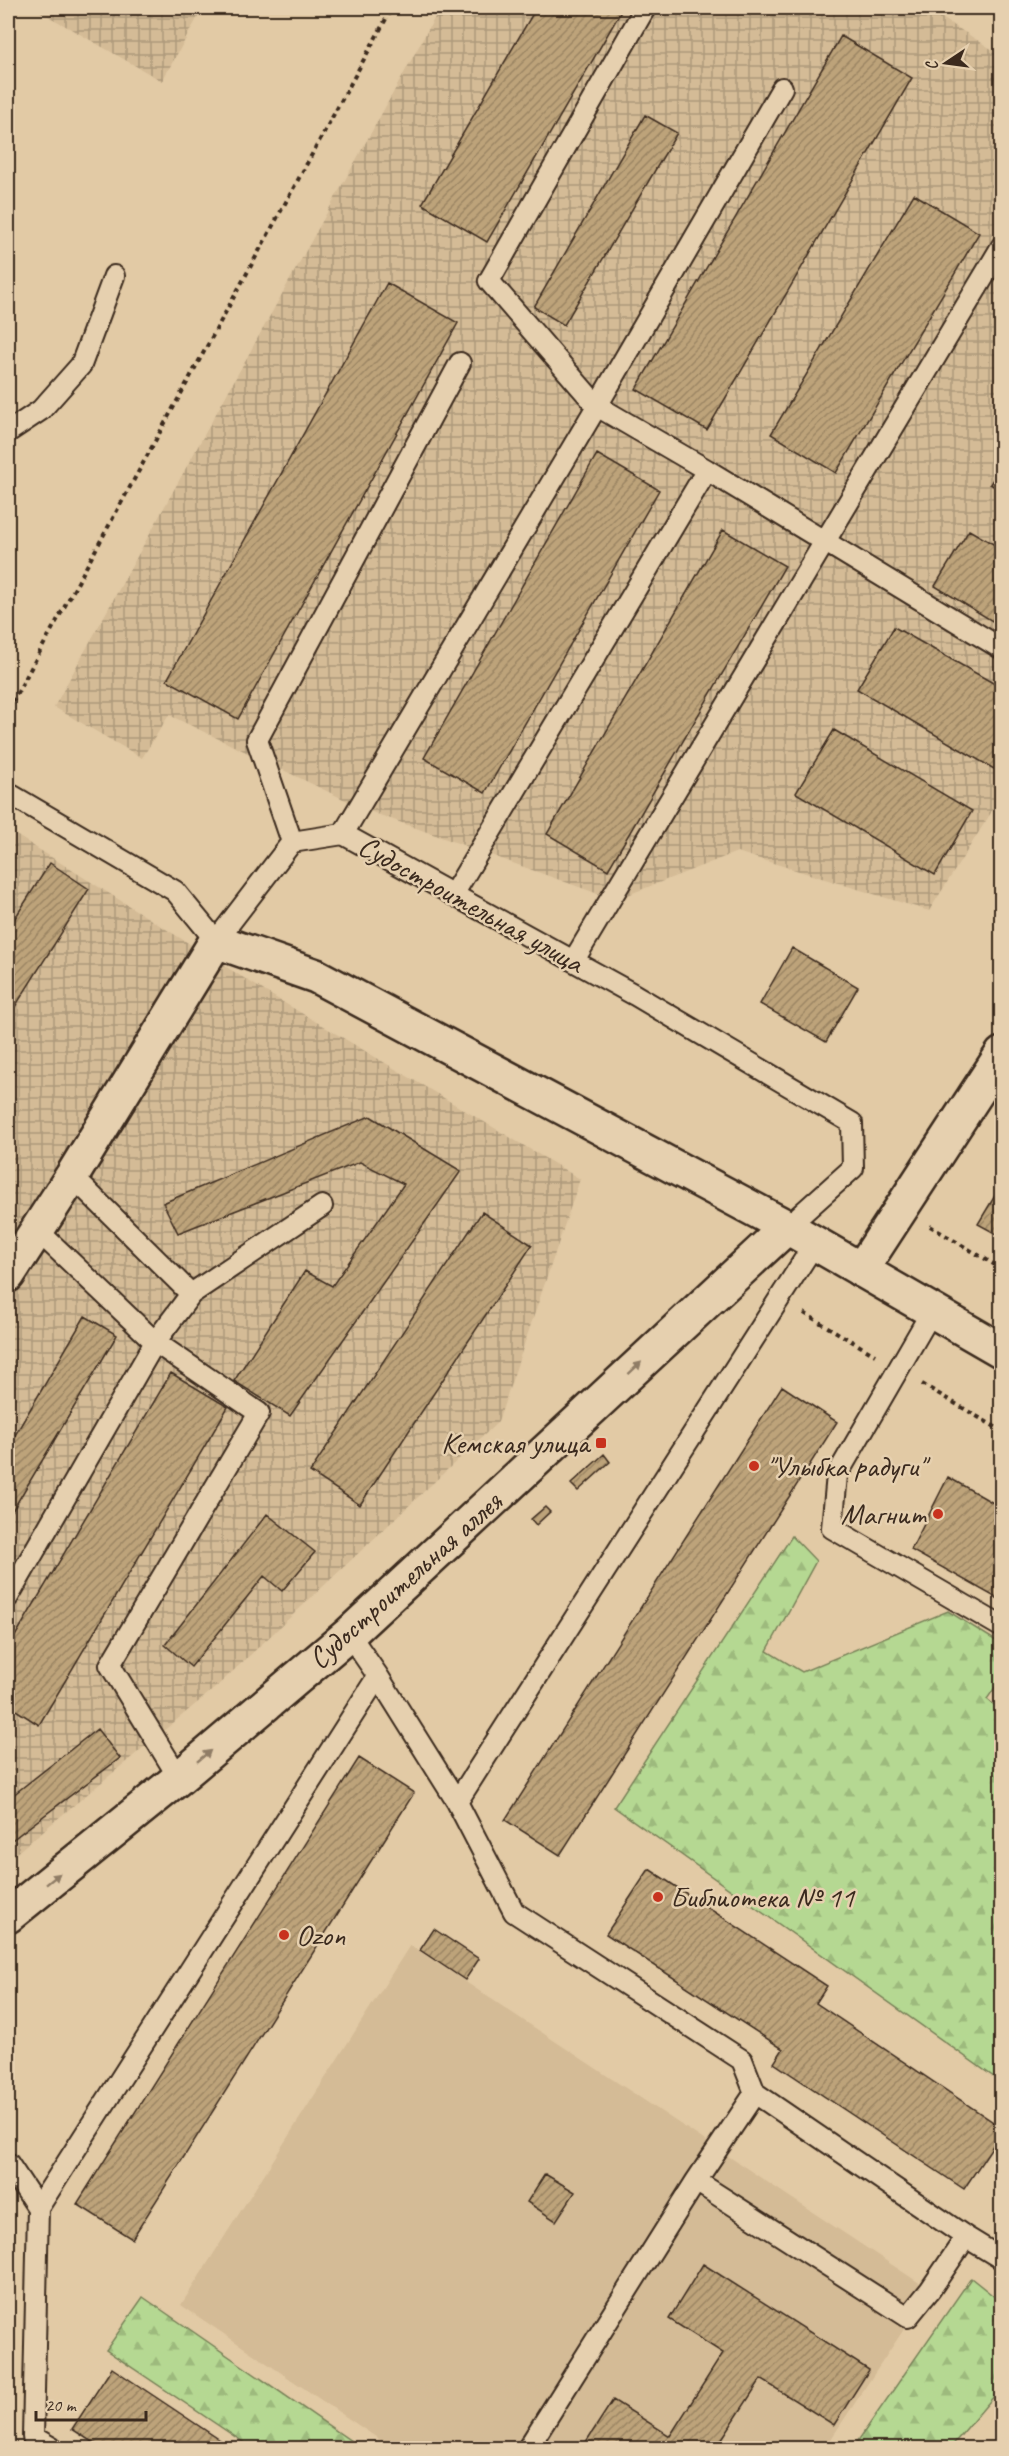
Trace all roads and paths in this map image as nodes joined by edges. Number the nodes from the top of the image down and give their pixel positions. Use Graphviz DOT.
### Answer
graph roads {
  1 [pos="392,8"];
  2 [pos="645,8"];
  3 [pos="782,88"];
  4 [pos="1002,246"];
  5 [pos="114,276"];
  6 [pos="460,363"];
  7 [pos="597,406"];
  8 [pos="8,432"];
  9 [pos="707,470"];
  10 [pos="826,542"];
  11 [pos="1002,650"];
  12 [pos="8,710"];
  13 [pos="8,793"];
  14 [pos="343,834"];
  15 [pos="292,842"];
  16 [pos="454,893"];
  17 [pos="216,941"];
  18 [pos="574,960"];
  19 [pos="1002,1054"];
  20 [pos="72,1176"];
  21 [pos="322,1206"];
  22 [pos="901,1209"];
  23 [pos="787,1227"];
  24 [pos="37,1230"];
  25 [pos="815,1244"];
  26 [pos="1002,1269"];
  27 [pos="861,1270"];
  28 [pos="8,1275"];
  29 [pos="191,1294"];
  30 [pos="932,1311"];
  31 [pos="155,1342"];
  32 [pos="1002,1351"];
  33 [pos="8,1597"];
  34 [pos="1002,1627"];
  35 [pos="349,1634"];
  36 [pos="378,1676"];
  37 [pos="179,1778"];
  38 [pos="457,1802"];
  39 [pos="8,1916"];
  40 [pos="755,2093"];
  41 [pos="8,2163"];
  42 [pos="696,2181"];
  43 [pos="38,2208"];
  44 [pos="966,2237"];
  45 [pos="1002,2259"];
  46 [pos="52,2448"];
  47 [pos="528,2448"];
  1 -- 12 [label="path"];
  2 -- 7 [label="lane"];
  3 -- 7 [label="lane"];
  4 -- 10 [label="lane"];
  5 -- 8 [label="lane"];
  6 -- 15 [label="lane"];
  7 -- 9 [label="lane"];
  7 -- 14 [label="lane"];
  9 -- 10 [label="lane"];
  9 -- 16 [label="lane"];
  10 -- 11 [label="lane"];
  10 -- 18 [label="lane"];
  13 -- 17 [label="lane"];
  14 -- 15 [label="lane, Судостроительная улица"];
  14 -- 16 [label="lane, Судостроительная улица"];
  15 -- 17 [label="lane"];
  16 -- 18 [label="lane, Судостроительная улица"];
  17 -- 20 [label="street"];
  17 -- 23 [label="street"];
  18 -- 23 [label="lane, Судостроительная улица"];
  19 -- 22 [label="street"];
  20 -- 24 [label="street"];
  20 -- 29 [label="lane"];
  21 -- 29 [label="lane"];
  22 -- 26 [label="path"];
  22 -- 27 [label="street"];
  23 -- 25 [label="street"];
  35 -- 23 [label="street, Судостроительная аллея, one-way"];
  24 -- 28 [label="street"];
  24 -- 31 [label="lane"];
  25 -- 27 [label="street"];
  25 -- 38 [label="lane"];
  27 -- 30 [label="street"];
  29 -- 31 [label="lane"];
  30 -- 32 [label="street"];
  30 -- 34 [label="lane"];
  31 -- 33 [label="lane"];
  31 -- 37 [label="lane"];
  35 -- 36 [label="lane"];
  37 -- 35 [label="street, Судостроительная аллея, one-way"];
  36 -- 38 [label="lane"];
  36 -- 43 [label="lane"];
  39 -- 37 [label="street, Судостроительная аллея, one-way"];
  38 -- 40 [label="lane"];
  40 -- 42 [label="lane"];
  40 -- 44 [label="lane"];
  41 -- 43 [label="lane"];
  42 -- 44 [label="lane"];
  42 -- 47 [label="lane"];
  43 -- 46 [label="lane"];
  44 -- 45 [label="lane"];
}
